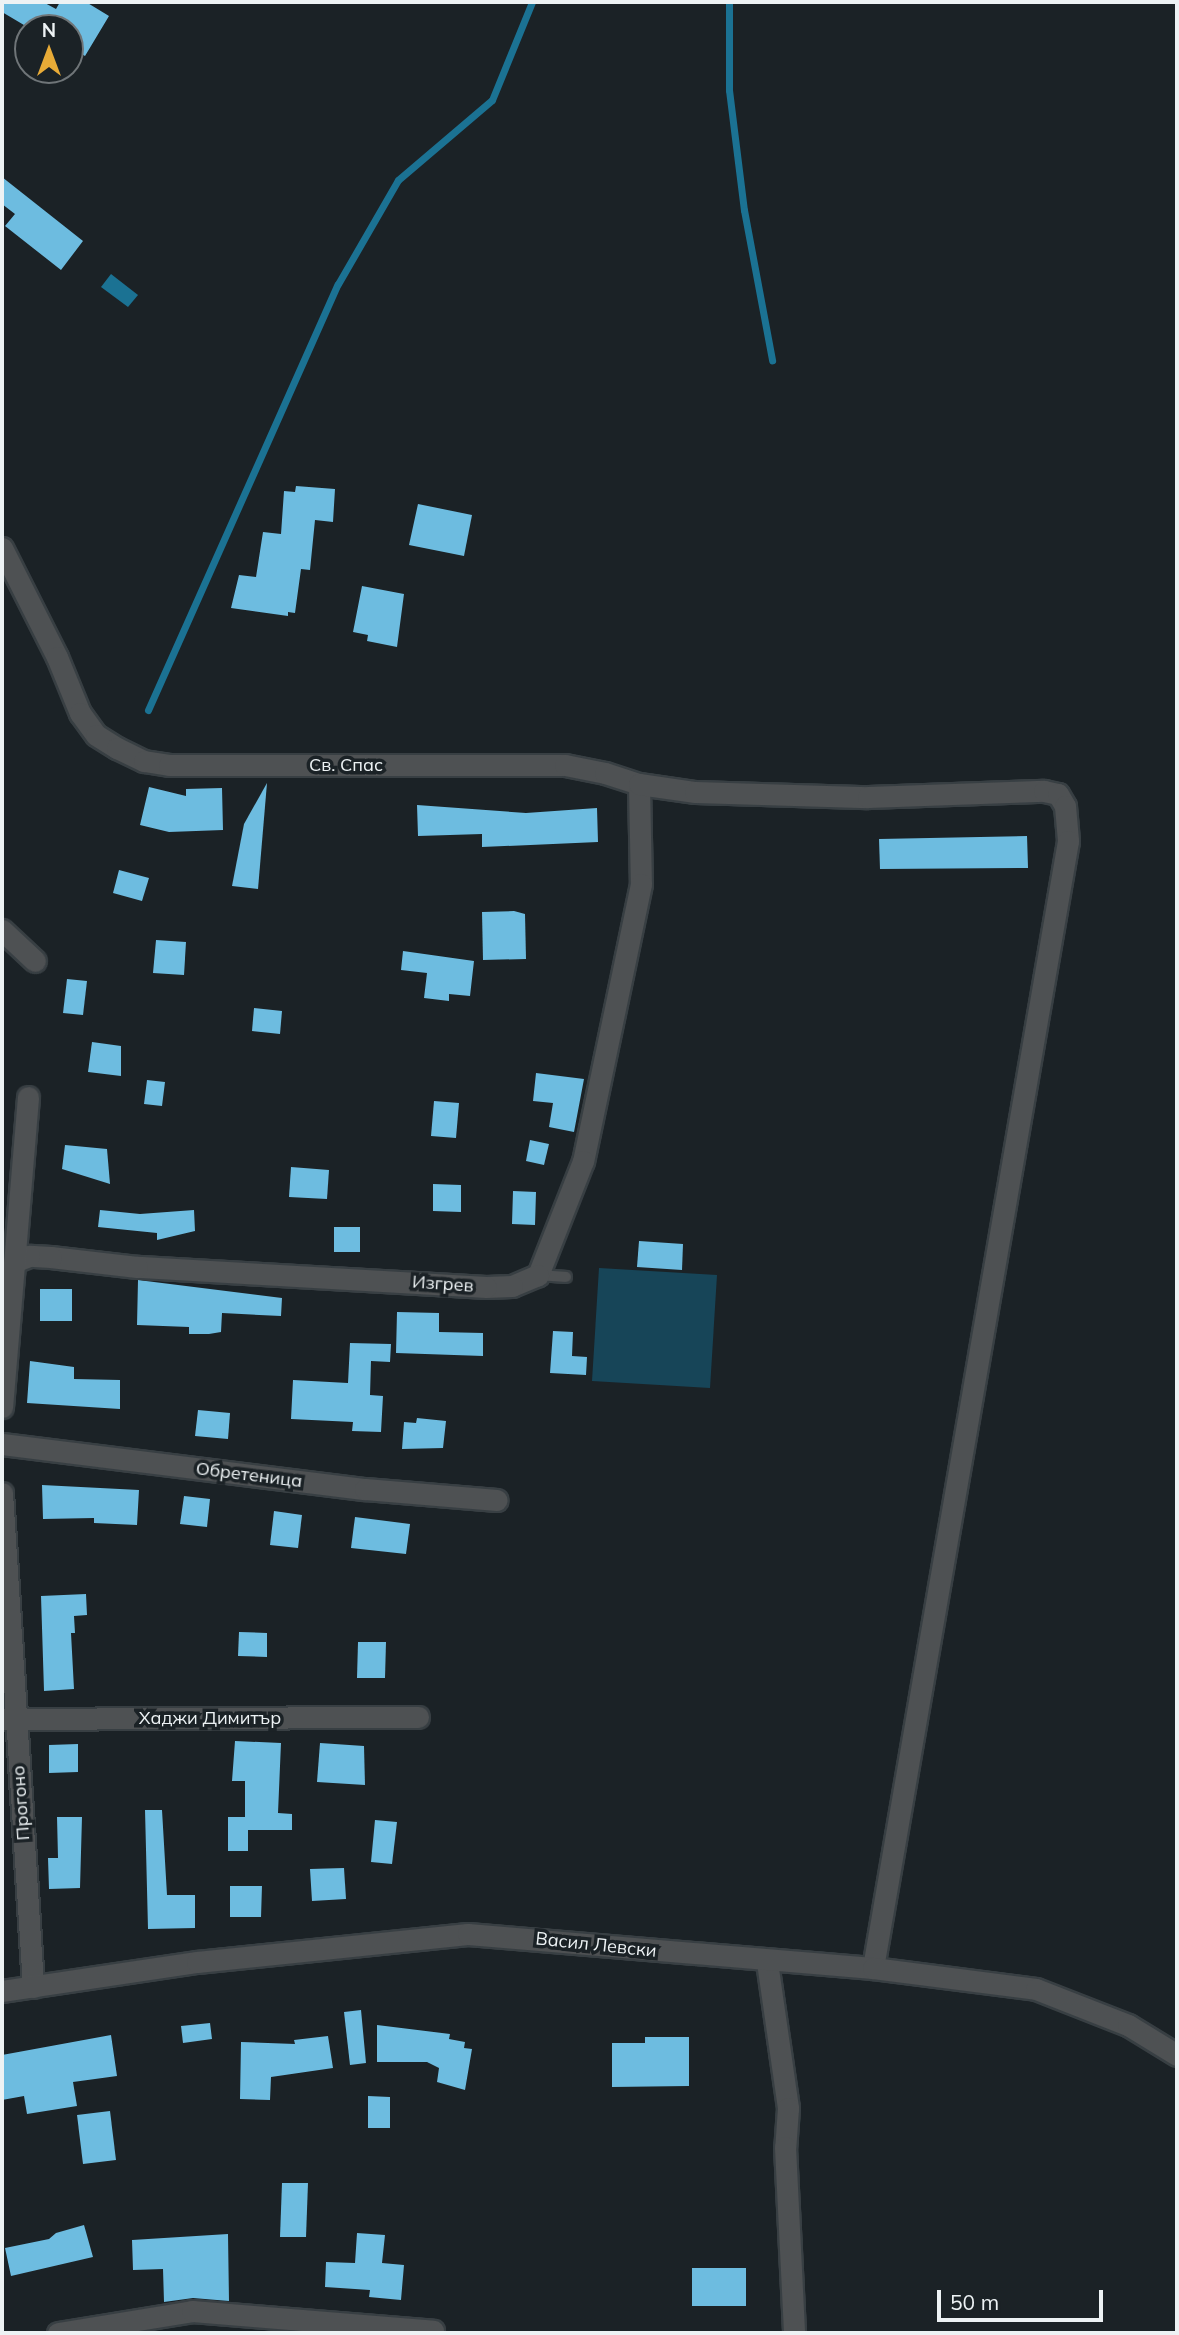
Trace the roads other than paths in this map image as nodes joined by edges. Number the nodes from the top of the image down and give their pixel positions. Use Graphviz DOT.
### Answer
graph roads {
  1 [pos="2,548"];
  2 [pos="639,784"];
  3 [pos="2,930"];
  4 [pos="35,961"];
  5 [pos="28,1097"];
  6 [pos="14,1262"];
  7 [pos="538,1275"];
  8 [pos="566,1277"];
  9 [pos="2,1407"];
  10 [pos="2,1444"];
  11 [pos="2,1493"];
  12 [pos="497,1500"];
  13 [pos="418,1717"];
  14 [pos="9,1719"];
  15 [pos="766,1962"];
  16 [pos="873,1968"];
  17 [pos="33,1987"];
  18 [pos="2,1991"];
  19 [pos="1177,2055"];
  20 [pos="433,2331"];
  21 [pos="58,2333"];
  22 [pos="794,2333"];
  1 -- 2 [label="street, Св. Спас"];
  2 -- 7 [label="street"];
  2 -- 16 [label="street, Св. Спас"];
  3 -- 4 [label="street"];
  5 -- 6 [label="street"];
  6 -- 7 [label="street, Изгрев"];
  6 -- 9 [label="street"];
  7 -- 8 [label="lane"];
  10 -- 12 [label="street, Обретеница"];
  11 -- 14 [label="street, Прогоно"];
  13 -- 14 [label="street, Хаджи Димитър"];
  14 -- 17 [label="street, Прогоно"];
  15 -- 16 [label="street, Васил Левски"];
  15 -- 17 [label="street, Васил Левски"];
  15 -- 22 [label="street"];
  16 -- 19 [label="street, Васил Левски"];
  17 -- 18 [label="street, Васил Левски"];
  20 -- 21 [label="street"];
}
